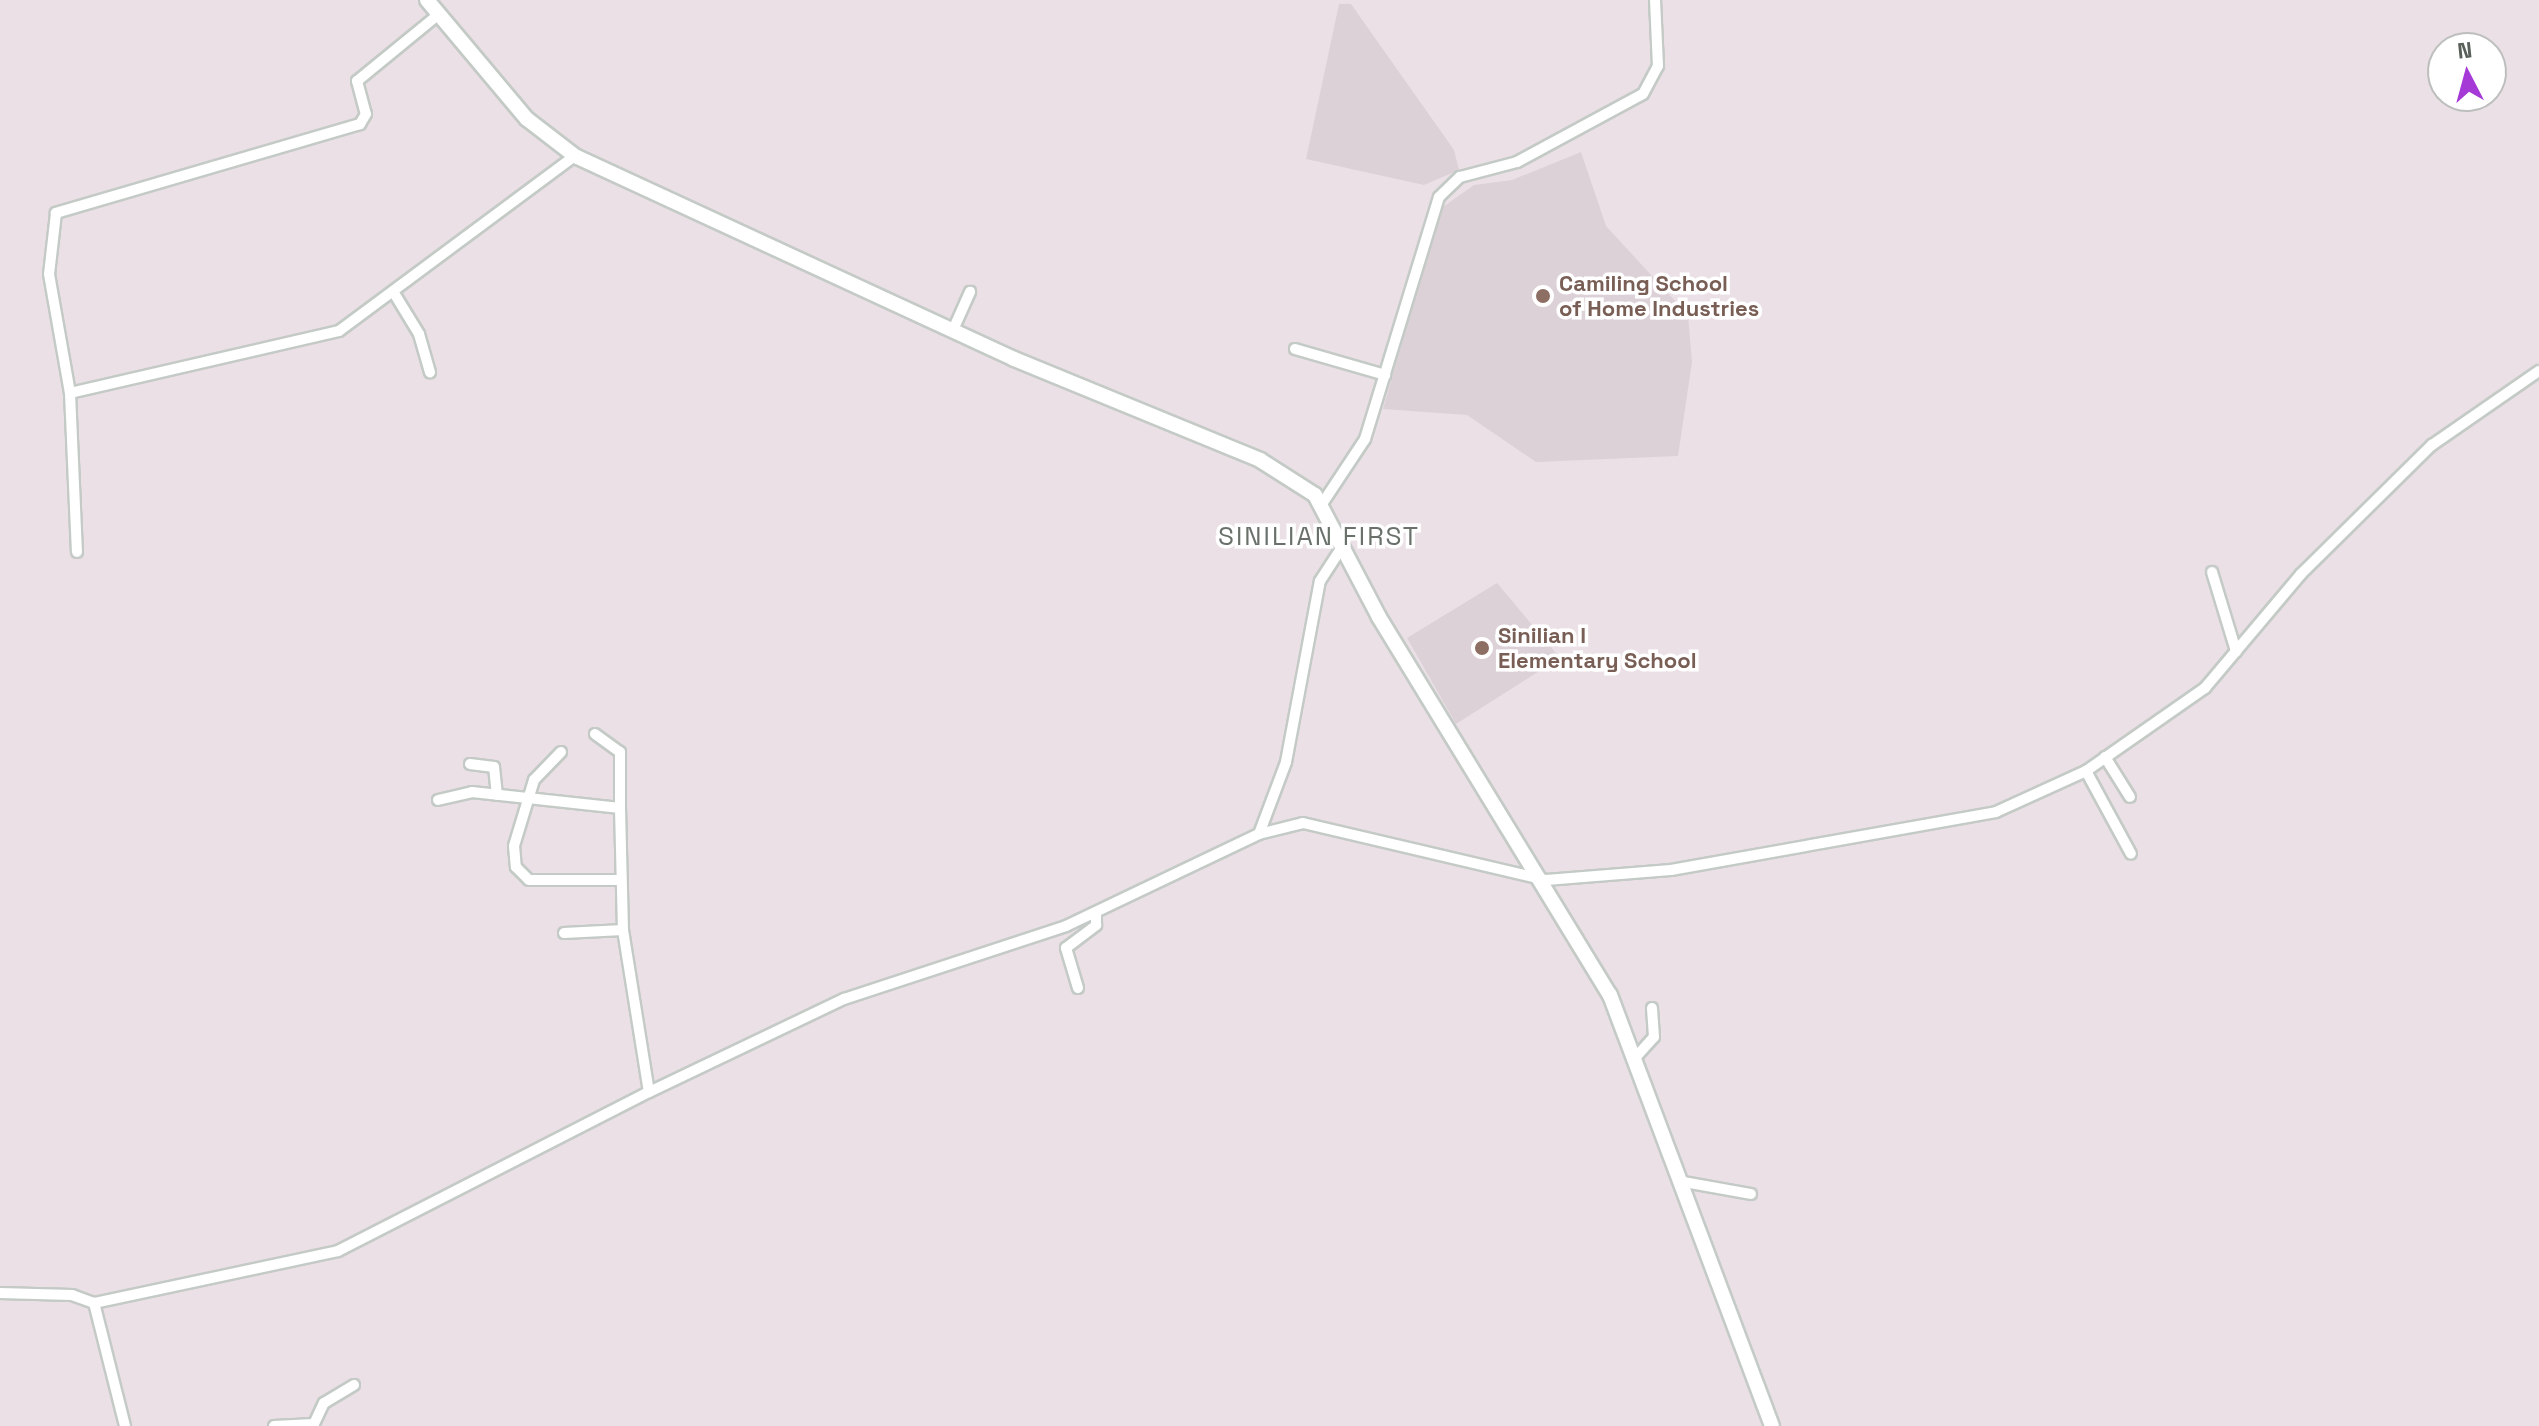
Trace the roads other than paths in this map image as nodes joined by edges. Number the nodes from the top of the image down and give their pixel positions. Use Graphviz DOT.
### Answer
graph roads {
  1 [pos="427,0"];
  2 [pos="1655,0"];
  3 [pos="439,14"];
  4 [pos="575,156"];
  5 [pos="970,292"];
  6 [pos="394,293"];
  7 [pos="953,330"];
  8 [pos="1295,349"];
  9 [pos="2539,371"];
  10 [pos="430,372"];
  11 [pos="1385,375"];
  12 [pos="70,393"];
  13 [pos="1322,504"];
  14 [pos="1342,547"];
  15 [pos="77,552"];
  16 [pos="2212,572"];
  17 [pos="2236,651"];
  18 [pos="595,734"];
  19 [pos="561,752"];
  20 [pos="2105,757"];
  21 [pos="470,764"];
  22 [pos="2086,771"];
  23 [pos="497,795"];
  24 [pos="2130,797"];
  25 [pos="438,800"];
  26 [pos="530,801"];
  27 [pos="620,808"];
  28 [pos="1259,834"];
  29 [pos="2131,854"];
  30 [pos="618,880"];
  31 [pos="1546,880"];
  32 [pos="1096,913"];
  33 [pos="623,930"];
  34 [pos="564,933"];
  35 [pos="1078,988"];
  36 [pos="1652,1008"];
  37 [pos="1635,1058"];
  38 [pos="649,1092"];
  39 [pos="1684,1182"];
  40 [pos="1751,1194"];
  41 [pos="0,1293"];
  42 [pos="94,1303"];
  43 [pos="354,1385"];
  44 [pos="125,1426"];
  45 [pos="274,1426"];
  46 [pos="1772,1426"];
  1 -- 3 [label="street"];
  2 -- 11 [label="street"];
  3 -- 4 [label="street"];
  3 -- 12 [label="street"];
  4 -- 6 [label="street"];
  4 -- 7 [label="street"];
  5 -- 7 [label="street"];
  6 -- 10 [label="street"];
  6 -- 12 [label="street"];
  7 -- 13 [label="street"];
  8 -- 11 [label="street"];
  9 -- 17 [label="street"];
  11 -- 13 [label="street"];
  12 -- 15 [label="street"];
  13 -- 14 [label="street"];
  14 -- 28 [label="street"];
  14 -- 31 [label="street"];
  16 -- 17 [label="street"];
  17 -- 20 [label="street"];
  18 -- 27 [label="street"];
  19 -- 26 [label="street"];
  20 -- 22 [label="street"];
  20 -- 24 [label="street"];
  21 -- 23 [label="street"];
  22 -- 29 [label="street"];
  22 -- 31 [label="street"];
  23 -- 25 [label="street"];
  23 -- 26 [label="street"];
  26 -- 27 [label="street"];
  26 -- 30 [label="street"];
  27 -- 30 [label="street"];
  28 -- 31 [label="street"];
  28 -- 32 [label="street"];
  30 -- 33 [label="street"];
  31 -- 37 [label="street"];
  32 -- 35 [label="street"];
  32 -- 38 [label="street"];
  33 -- 34 [label="street"];
  33 -- 38 [label="street"];
  36 -- 37 [label="street"];
  37 -- 39 [label="street"];
  38 -- 42 [label="street"];
  39 -- 40 [label="street"];
  39 -- 46 [label="street"];
  41 -- 42 [label="street"];
  42 -- 44 [label="street"];
  43 -- 45 [label="street"];
}
